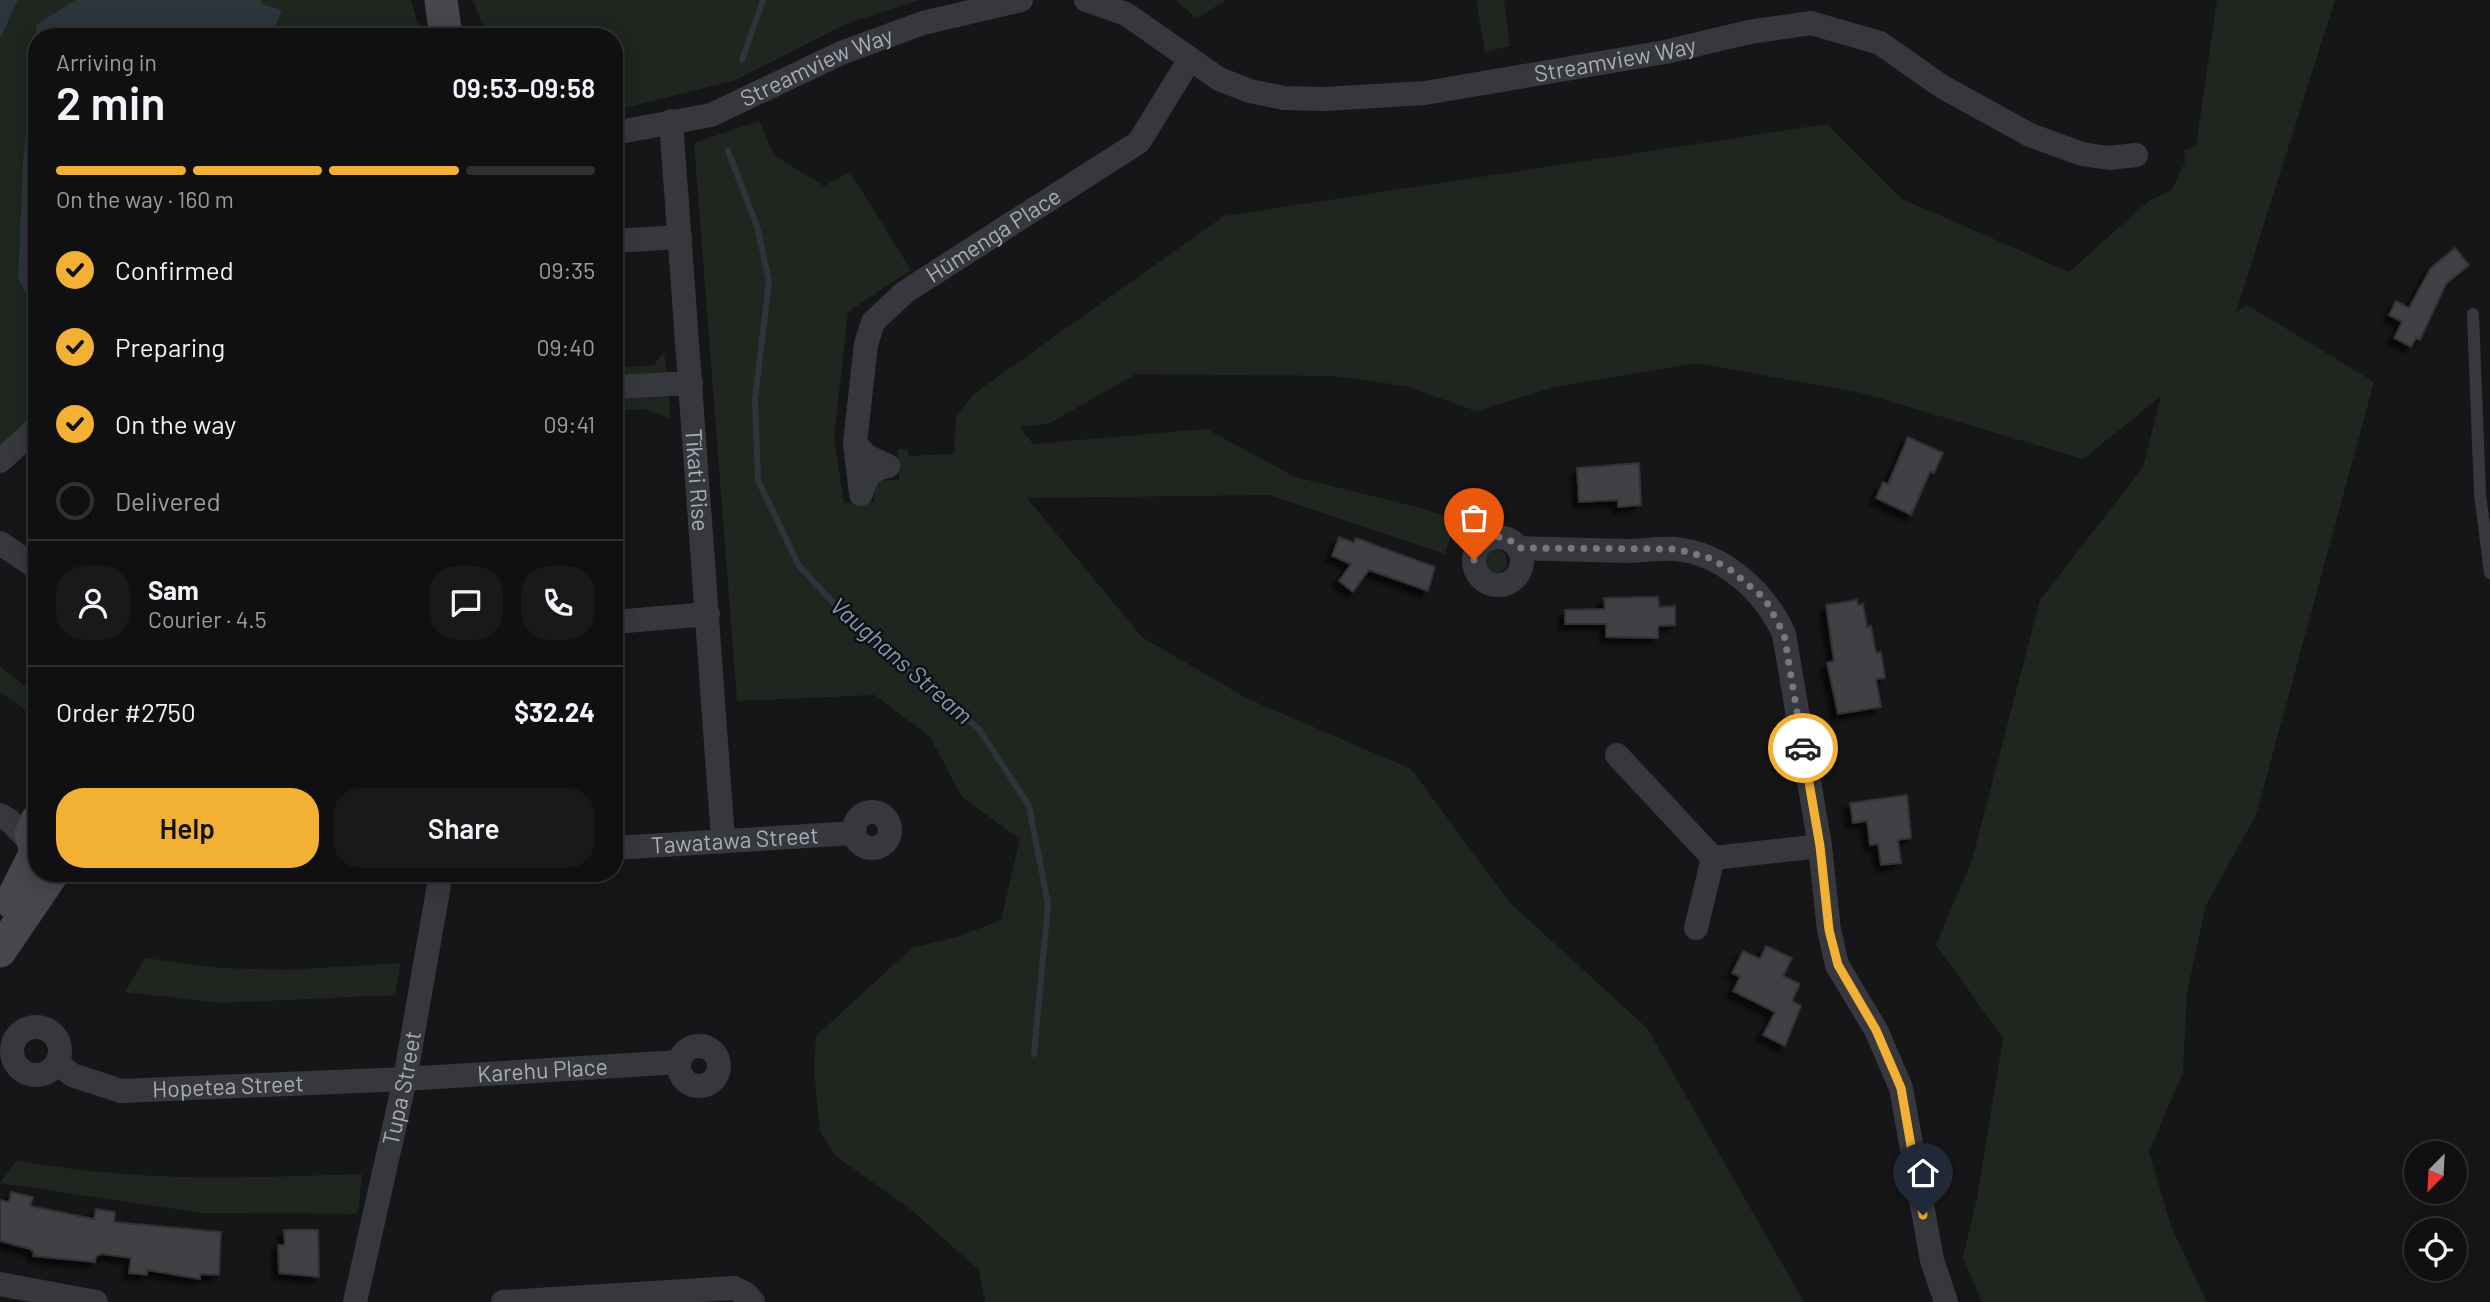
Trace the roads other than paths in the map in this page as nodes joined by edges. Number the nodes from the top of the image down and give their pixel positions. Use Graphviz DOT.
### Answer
graph roads {
  1 [pos="1021,0"];
  2 [pos="1087,0"];
  3 [pos="444,15"];
  4 [pos="456,28"];
  5 [pos="1190,59"];
  6 [pos="671,121"];
  7 [pos="623,131"];
  8 [pos="2136,156"];
  9 [pos="680,237"];
  10 [pos="623,240"];
  11 [pos="2473,314"];
  12 [pos="691,383"];
  13 [pos="623,387"];
  14 [pos="28,436"];
  15 [pos="855,443"];
  16 [pos="0,461"];
  17 [pos="0,543"];
  18 [pos="1519,548"];
  19 [pos="28,563"];
  20 [pos="2490,573"];
  21 [pos="708,614"];
  22 [pos="623,621"];
  23 [pos="1617,755"];
  24 [pos="0,803"];
  25 [pos="28,808"];
  26 [pos="0,816"];
  27 [pos="855,833"];
  28 [pos="28,838"];
  29 [pos="723,839"];
  30 [pos="1820,846"];
  31 [pos="623,847"];
  32 [pos="1713,858"];
  33 [pos="28,872"];
  34 [pos="28,878"];
  35 [pos="439,882"];
  36 [pos="0,919"];
  37 [pos="1696,928"];
  38 [pos="0,951"];
  39 [pos="679,1062"];
  40 [pos="58,1063"];
  41 [pos="405,1079"];
  42 [pos="0,1284"];
  43 [pos="96,1302"];
  44 [pos="355,1302"];
  45 [pos="503,1302"];
  46 [pos="752,1302"];
  47 [pos="1946,1302"];
  1 -- 6 [label="street, Streamview Way"];
  2 -- 5 [label="street, Streamview Way"];
  3 -- 4 [label="street"];
  5 -- 8 [label="street, Streamview Way"];
  5 -- 15 [label="street, Hūmenga Place"];
  6 -- 7 [label="street, Streamview Way"];
  6 -- 9 [label="street, Tīkati Rise"];
  9 -- 10 [label="street"];
  9 -- 12 [label="street, Tīkati Rise"];
  11 -- 20 [label="lane"];
  12 -- 13 [label="street"];
  12 -- 21 [label="street, Tīkati Rise"];
  14 -- 16 [label="street"];
  17 -- 19 [label="street"];
  18 -- 30 [label="street"];
  21 -- 22 [label="street"];
  21 -- 29 [label="street, Tīkati Rise"];
  23 -- 32 [label="street"];
  24 -- 25 [label="street"];
  26 -- 28 [label="street"];
  27 -- 29 [label="street, Tawatawa Street"];
  29 -- 31 [label="street, Tawatawa Street"];
  30 -- 32 [label="street"];
  30 -- 47 [label="street"];
  32 -- 37 [label="street"];
  33 -- 36 [label="street"];
  34 -- 38 [label="street"];
  35 -- 41 [label="street, Tupa Street"];
  39 -- 41 [label="street, Karehu Place"];
  40 -- 41 [label="street, Hopetea Street"];
  41 -- 44 [label="street, Tupa Street"];
  42 -- 43 [label="street"];
  45 -- 46 [label="street"];
}
